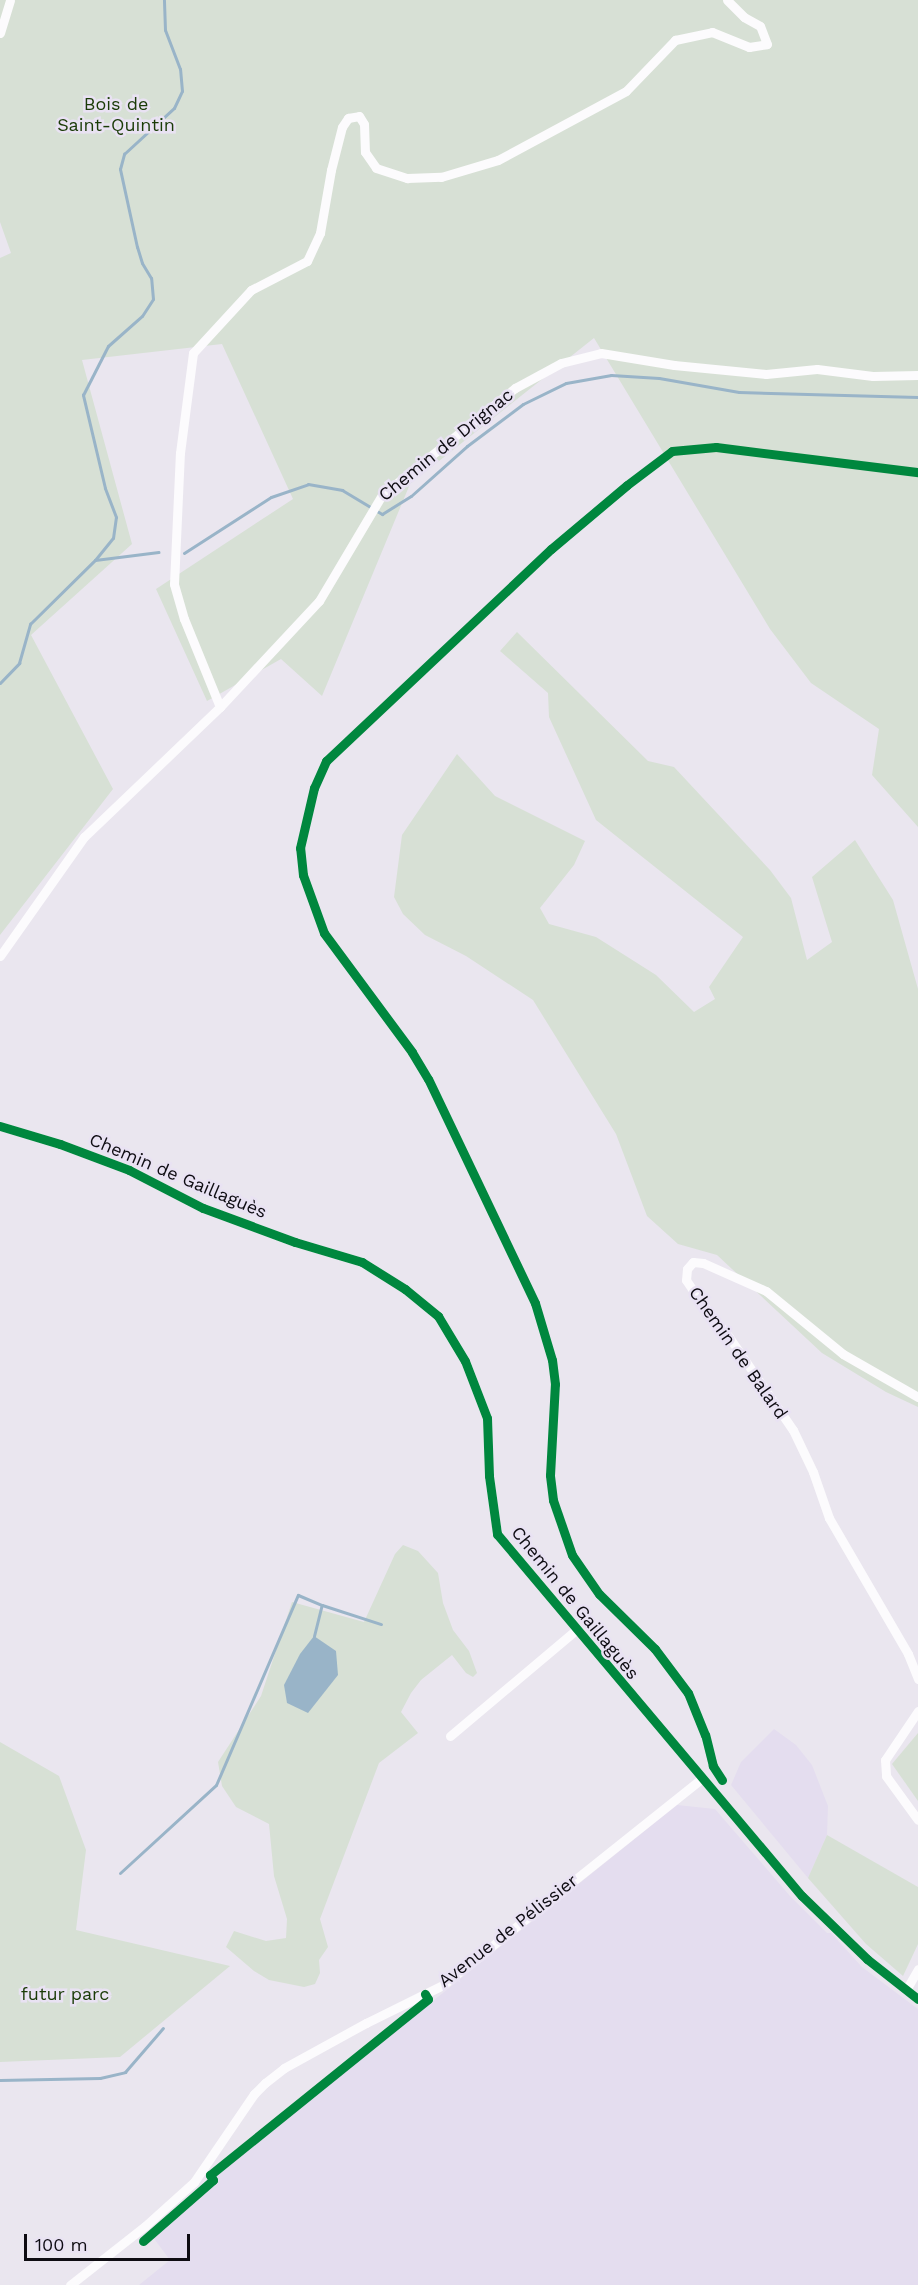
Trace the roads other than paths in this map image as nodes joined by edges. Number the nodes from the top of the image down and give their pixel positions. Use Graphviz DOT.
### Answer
graph roads {
  1 [pos="10,0"];
  2 [pos="727,0"];
  3 [pos="0,33"];
  4 [pos="918,375"];
  5 [pos="220,707"];
  6 [pos="0,956"];
  7 [pos="0,1126"];
  8 [pos="918,1397"];
  9 [pos="576,1630"];
  10 [pos="918,1678"];
  11 [pos="918,1711"];
  12 [pos="450,1736"];
  13 [pos="702,1778"];
  14 [pos="918,1820"];
  15 [pos="918,1970"];
  16 [pos="906,1989"];
  17 [pos="918,1999"];
  18 [pos="70,2285"];
  1 -- 3 [label="street"];
  2 -- 5 [label="street"];
  4 -- 5 [label="street, Chemin de Drignac"];
  5 -- 6 [label="street, Chemin de Drignac"];
  7 -- 9 [label="street, Chemin de Gaillaguès"];
  8 -- 10 [label="street, Chemin de Balard"];
  9 -- 12 [label="street"];
  9 -- 13 [label="street, Chemin de Gaillaguès"];
  11 -- 14 [label="street"];
  13 -- 16 [label="street, Chemin de Gaillaguès"];
  13 -- 18 [label="street, Avenue de Pélissier"];
  15 -- 16 [label="street"];
  16 -- 17 [label="street, Chemin de Gaillaguès"];
}
